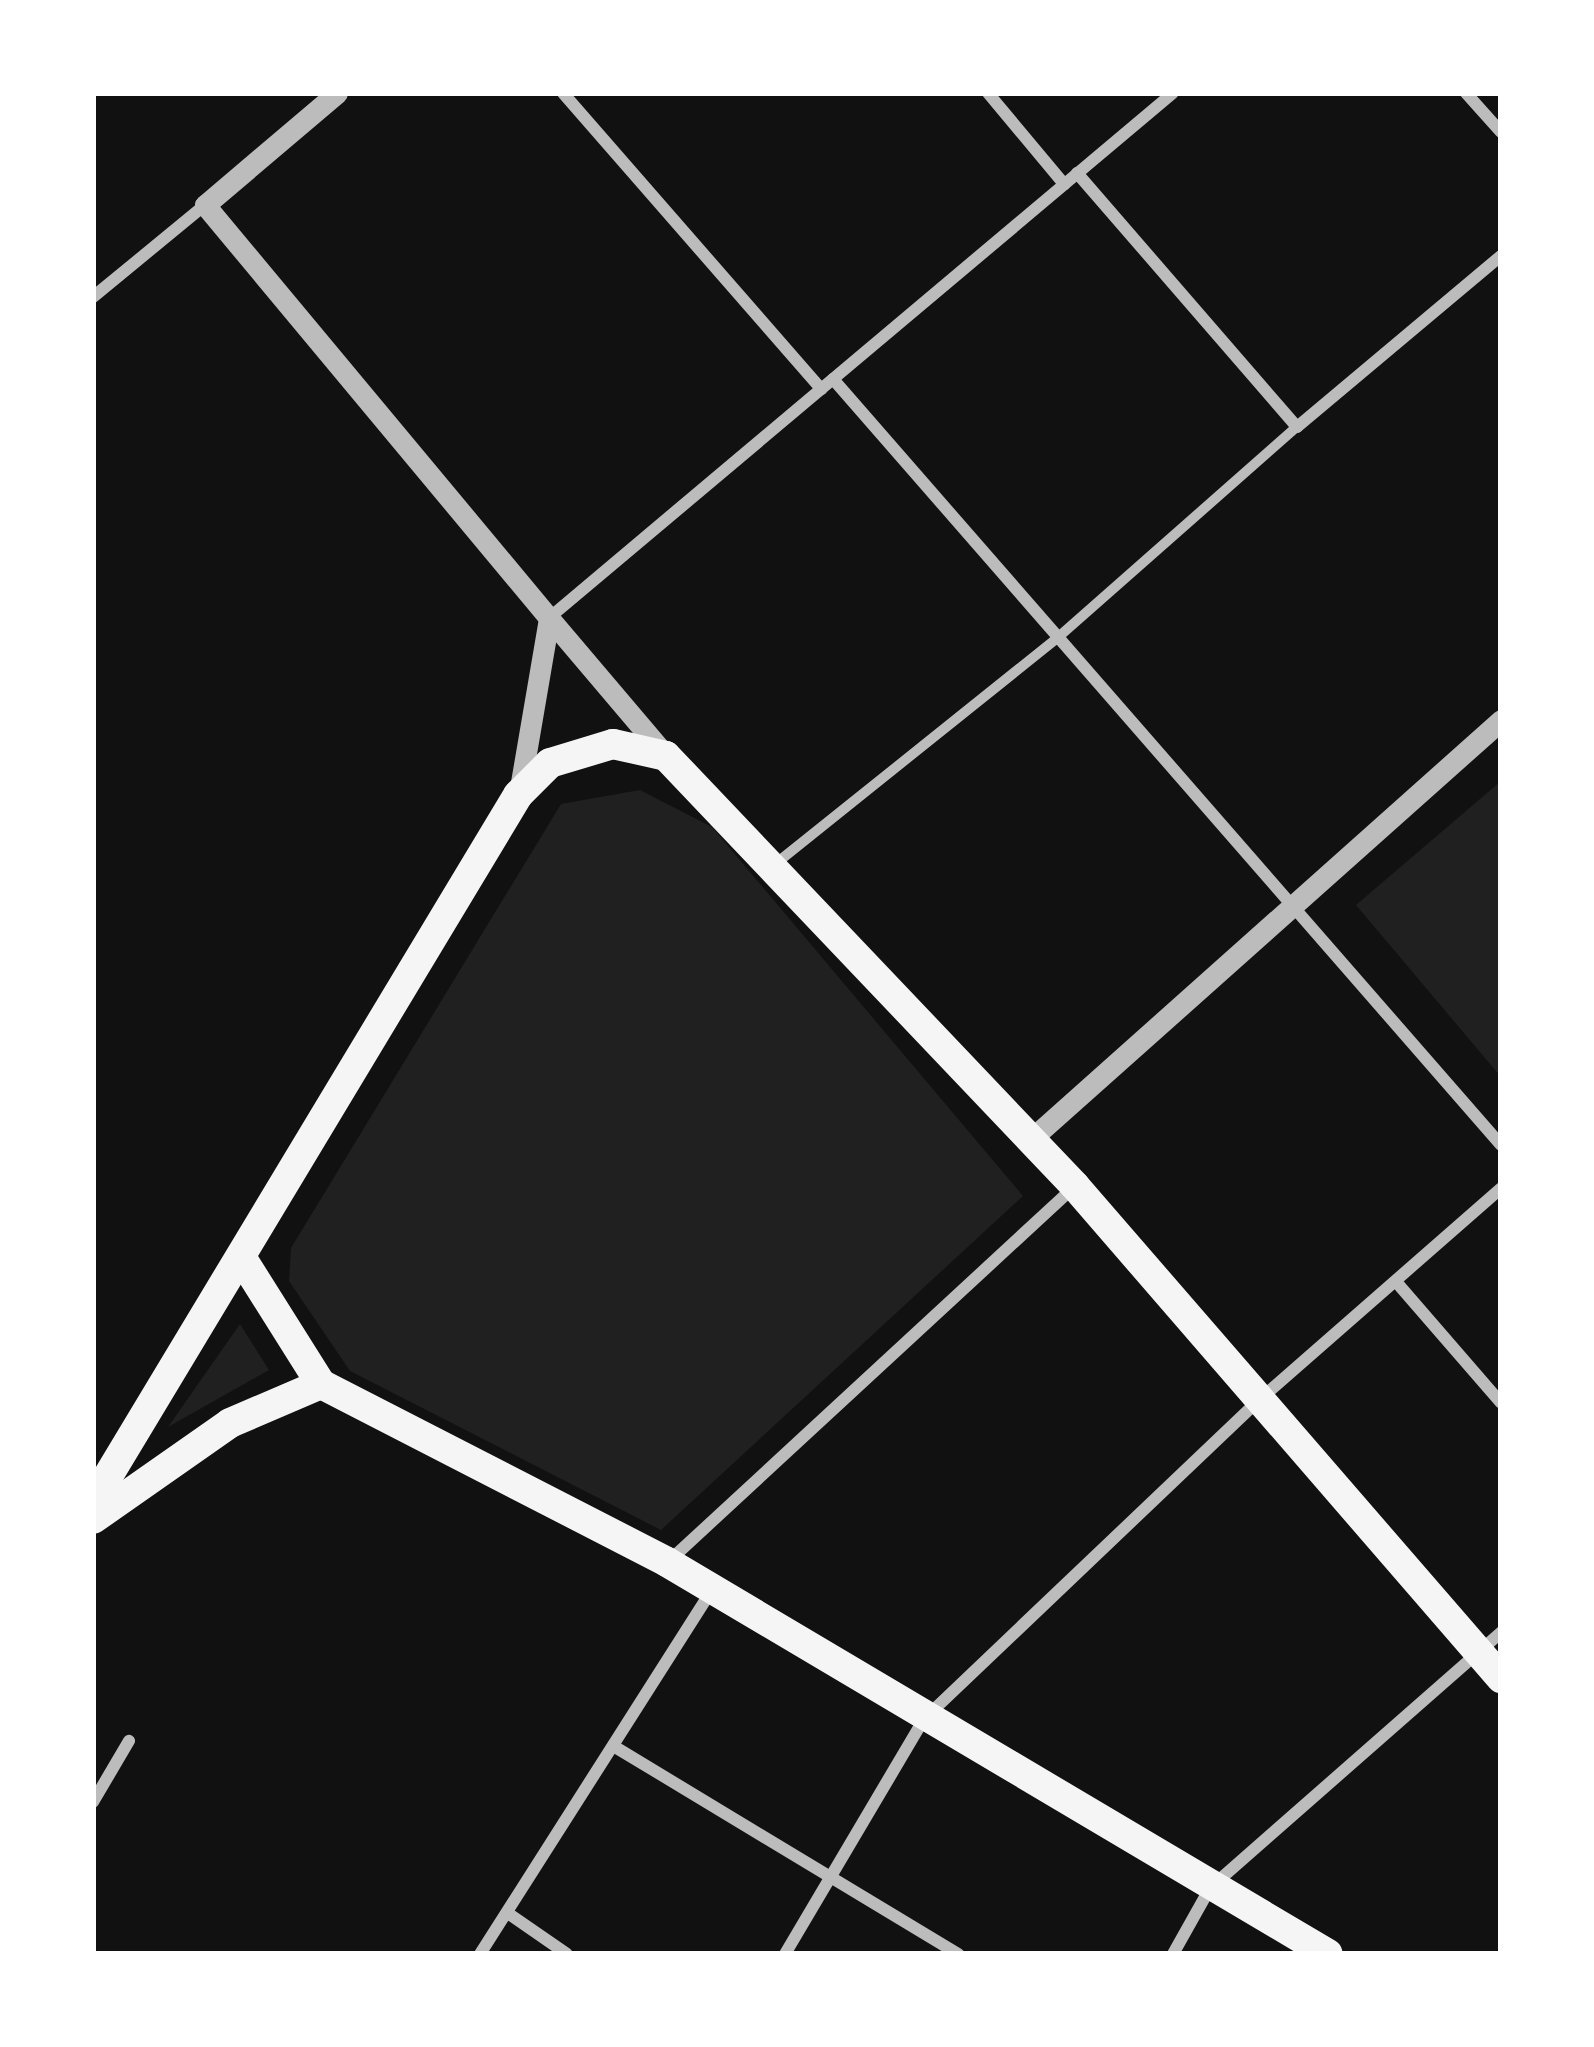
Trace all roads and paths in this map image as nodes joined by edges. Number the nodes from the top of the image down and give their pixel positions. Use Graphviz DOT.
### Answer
graph roads {
  1 [pos="338,93"];
  2 [pos="563,93"];
  3 [pos="988,93"];
  4 [pos="1173,93"];
  5 [pos="1466,93"];
  6 [pos="1501,132"];
  7 [pos="1077,173"];
  8 [pos="1064,184"];
  9 [pos="205,205"];
  10 [pos="1501,256"];
  11 [pos="93,297"];
  12 [pos="833,379"];
  13 [pos="821,389"];
  14 [pos="1297,427"];
  15 [pos="549,618"];
  16 [pos="1055,640"];
  17 [pos="1501,719"];
  18 [pos="666,756"];
  19 [pos="518,795"];
  20 [pos="772,868"];
  21 [pos="1293,901"];
  22 [pos="1030,1140"];
  23 [pos="1501,1144"];
  24 [pos="1075,1186"];
  25 [pos="1501,1188"];
  26 [pos="242,1256"];
  27 [pos="1397,1284"];
  28 [pos="320,1384"];
  29 [pos="1258,1401"];
  30 [pos="1501,1403"];
  31 [pos="93,1501"];
  32 [pos="93,1519"];
  33 [pos="667,1562"];
  34 [pos="712,1590"];
  35 [pos="1489,1642"];
  36 [pos="1501,1678"];
  37 [pos="924,1719"];
  38 [pos="129,1741"];
  39 [pos="615,1748"];
  40 [pos="93,1802"];
  41 [pos="831,1876"];
  42 [pos="1210,1888"];
  43 [pos="509,1914"];
  44 [pos="480,1954"];
  45 [pos="568,1954"];
  46 [pos="784,1954"];
  47 [pos="958,1954"];
  48 [pos="1173,1954"];
  49 [pos="1328,1954"];
  1 -- 9 [label="street"];
  2 -- 13 [label="street"];
  3 -- 8 [label="street"];
  4 -- 7 [label="street"];
  5 -- 6 [label="street"];
  7 -- 8 [label="street"];
  7 -- 14 [label="street"];
  8 -- 12 [label="street"];
  9 -- 11 [label="street"];
  9 -- 15 [label="street"];
  10 -- 14 [label="street"];
  12 -- 13 [label="street"];
  12 -- 16 [label="street"];
  13 -- 15 [label="street"];
  14 -- 16 [label="street"];
  15 -- 18 [label="street"];
  15 -- 19 [label="street"];
  16 -- 20 [label="street"];
  16 -- 21 [label="street"];
  17 -- 21 [label="street"];
  18 -- 19 [label="main road"];
  18 -- 20 [label="main road"];
  19 -- 26 [label="main road"];
  20 -- 22 [label="main road"];
  21 -- 22 [label="street"];
  21 -- 23 [label="street"];
  22 -- 24 [label="main road"];
  24 -- 29 [label="main road"];
  24 -- 33 [label="street"];
  25 -- 27 [label="street"];
  26 -- 28 [label="main road"];
  26 -- 31 [label="main road"];
  27 -- 29 [label="street"];
  27 -- 30 [label="street"];
  28 -- 32 [label="main road"];
  28 -- 33 [label="main road"];
  29 -- 35 [label="main road"];
  29 -- 37 [label="street"];
  33 -- 34 [label="main road"];
  34 -- 37 [label="main road"];
  34 -- 39 [label="street"];
  35 -- 36 [label="main road"];
  35 -- 42 [label="street"];
  37 -- 41 [label="street"];
  37 -- 42 [label="main road"];
  38 -- 40 [label="street"];
  39 -- 41 [label="street"];
  39 -- 43 [label="street"];
  41 -- 46 [label="street"];
  41 -- 47 [label="street"];
  42 -- 48 [label="street"];
  42 -- 49 [label="main road"];
  43 -- 44 [label="street"];
  43 -- 45 [label="street"];
}
